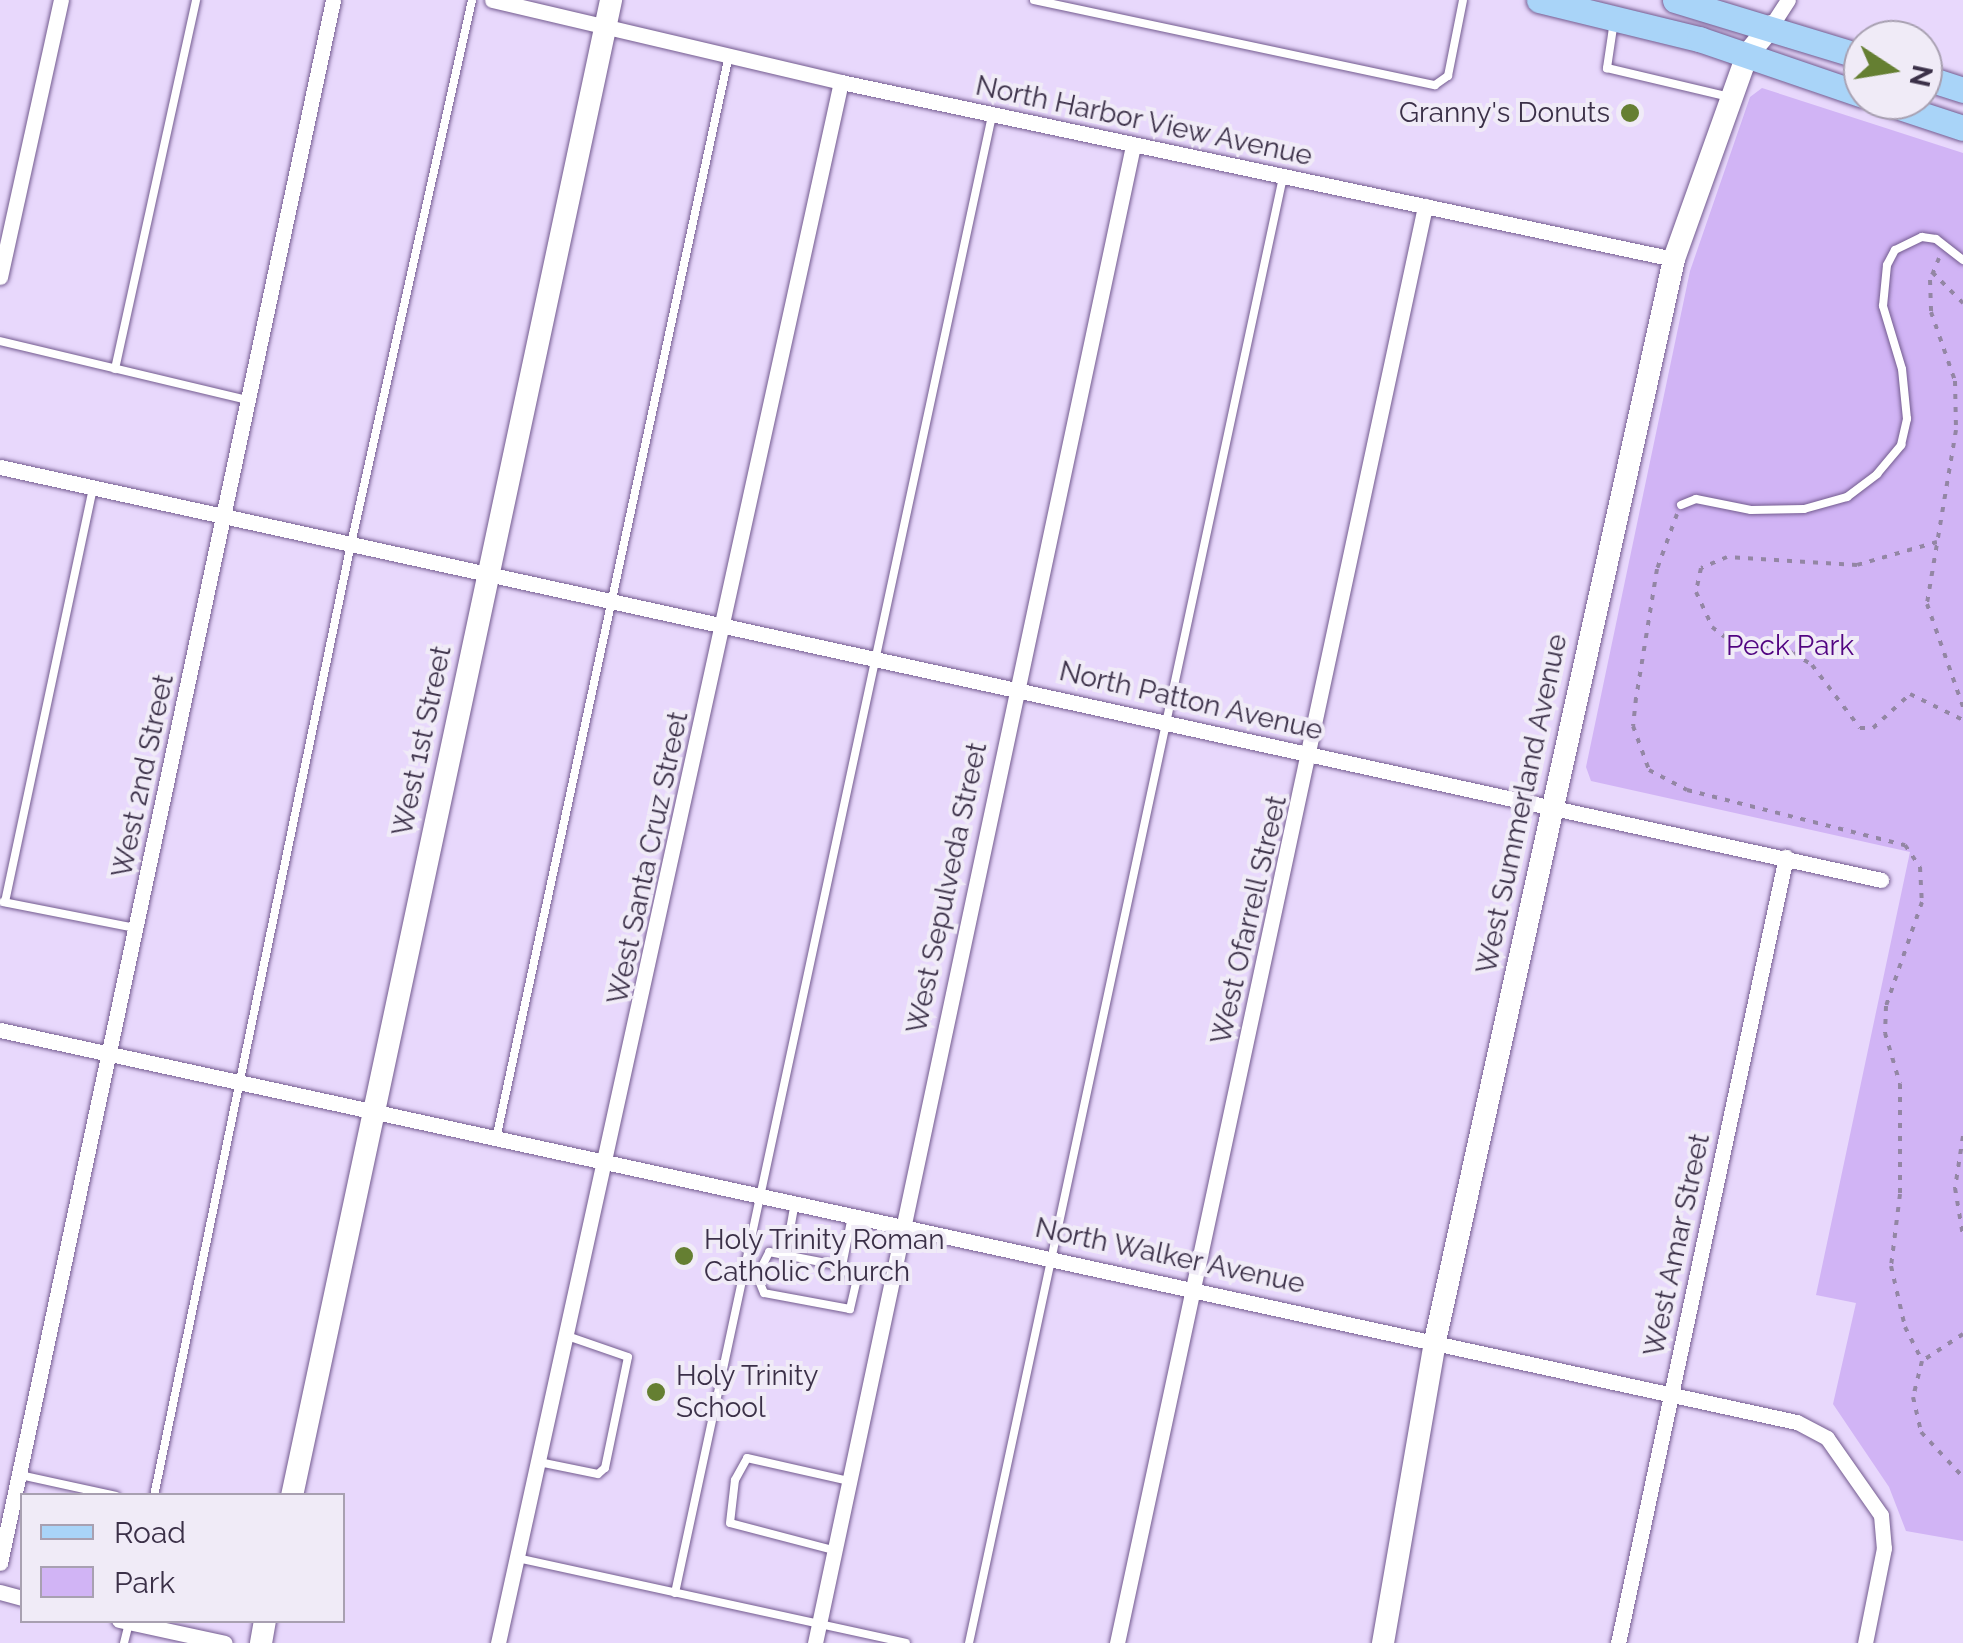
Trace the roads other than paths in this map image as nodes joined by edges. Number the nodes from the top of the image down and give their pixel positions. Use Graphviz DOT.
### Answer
graph roads {
  1 [pos="61,0"];
  2 [pos="196,0"];
  3 [pos="333,0"];
  4 [pos="472,0"];
  5 [pos="492,0"];
  6 [pos="611,0"];
  7 [pos="1034,0"];
  8 [pos="1463,0"];
  9 [pos="1539,0"];
  10 [pos="1675,0"];
  11 [pos="1788,0"];
  12 [pos="1615,16"];
  13 [pos="604,26"];
  14 [pos="1771,26"];
  15 [pos="1843,50"];
  16 [pos="1748,54"];
  17 [pos="729,55"];
  18 [pos="841,82"];
  19 [pos="1843,88"];
  20 [pos="1730,97"];
  21 [pos="992,115"];
  22 [pos="1939,120"];
  23 [pos="1963,128"];
  24 [pos="1133,145"];
  25 [pos="1284,176"];
  26 [pos="1425,206"];
  27 [pos="1674,259"];
  28 [pos="1963,260"];
  29 [pos="0,277"];
  30 [pos="0,342"];
  31 [pos="115,369"];
  32 [pos="248,400"];
  33 [pos="0,467"];
  34 [pos="93,488"];
  35 [pos="1680,505"];
  36 [pos="224,516"];
  37 [pos="351,544"];
  38 [pos="490,574"];
  39 [pos="609,599"];
  40 [pos="726,624"];
  41 [pos="877,657"];
  42 [pos="1016,687"];
  43 [pos="1166,721"];
  44 [pos="1311,754"];
  45 [pos="1552,805"];
  46 [pos="1786,858"];
  47 [pos="1882,880"];
  48 [pos="2,902"];
  49 [pos="136,928"];
  50 [pos="0,1030"];
  51 [pos="109,1052"];
  52 [pos="244,1080"];
  53 [pos="372,1114"];
  54 [pos="496,1139"];
  55 [pos="606,1162"];
  56 [pos="760,1194"];
  57 [pos="795,1201"];
  58 [pos="852,1213"];
  59 [pos="902,1224"];
  60 [pos="786,1252"];
  61 [pos="1050,1255"];
  62 [pos="842,1266"];
  63 [pos="1193,1285"];
  64 [pos="567,1336"];
  65 [pos="1435,1341"];
  66 [pos="1671,1395"];
  67 [pos="539,1462"];
  68 [pos="20,1474"];
  69 [pos="848,1481"];
  70 [pos="103,1493"];
  71 [pos="155,1493"];
  72 [pos="293,1493"];
  73 [pos="834,1550"];
  74 [pos="517,1558"];
  75 [pos="0,1562"];
  76 [pos="675,1593"];
  77 [pos="129,1623"];
  78 [pos="819,1624"];
  79 [pos="226,1643"];
  80 [pos="498,1643"];
  81 [pos="815,1643"];
  82 [pos="906,1643"];
  83 [pos="969,1643"];
  84 [pos="1116,1643"];
  85 [pos="1383,1643"];
  86 [pos="1618,1643"];
  87 [pos="1865,1643"];
  1 -- 29 [label="street"];
  2 -- 31 [label="lane"];
  3 -- 32 [label="street, West 2nd Street"];
  4 -- 37 [label="lane"];
  5 -- 13 [label="street, North Harbor View Avenue"];
  6 -- 13 [label="main road, West 1st Street"];
  7 -- 8 [label="lane"];
  9 -- 12 [label="main road"];
  10 -- 14 [label="main road"];
  11 -- 14 [label="street, West Summerland Avenue"];
  12 -- 16 [label="main road"];
  12 -- 20 [label="lane"];
  13 -- 17 [label="street, North Harbor View Avenue"];
  13 -- 38 [label="main road, West 1st Street"];
  14 -- 15 [label="main road"];
  14 -- 16 [label="main road, West Summerland Avenue"];
  16 -- 19 [label="main road"];
  16 -- 20 [label="main road, West Summerland Avenue"];
  17 -- 18 [label="street, North Harbor View Avenue"];
  17 -- 39 [label="lane"];
  18 -- 21 [label="street, North Harbor View Avenue"];
  18 -- 40 [label="street, West Santa Cruz Street"];
  20 -- 27 [label="main road, West Summerland Avenue"];
  21 -- 24 [label="street, North Harbor View Avenue"];
  21 -- 41 [label="lane"];
  22 -- 23 [label="main road"];
  24 -- 25 [label="street, North Harbor View Avenue"];
  24 -- 42 [label="street, West Sepulveda Street"];
  25 -- 26 [label="street, North Harbor View Avenue"];
  25 -- 43 [label="lane"];
  26 -- 27 [label="street, North Harbor View Avenue"];
  26 -- 44 [label="street, West Ofarrell Street"];
  27 -- 45 [label="main road, West Summerland Avenue"];
  28 -- 35 [label="lane"];
  30 -- 31 [label="lane"];
  31 -- 32 [label="lane"];
  32 -- 36 [label="street, West 2nd Street"];
  33 -- 34 [label="street, North Patton Avenue"];
  34 -- 36 [label="street, North Patton Avenue"];
  34 -- 48 [label="lane"];
  36 -- 37 [label="street, North Patton Avenue"];
  36 -- 49 [label="street, West 2nd Street"];
  37 -- 38 [label="street, North Patton Avenue"];
  37 -- 52 [label="lane"];
  38 -- 39 [label="street, North Patton Avenue"];
  38 -- 53 [label="main road, West 1st Street"];
  39 -- 40 [label="street, North Patton Avenue"];
  39 -- 54 [label="lane"];
  40 -- 41 [label="street, North Patton Avenue"];
  40 -- 55 [label="street, West Santa Cruz Street"];
  41 -- 42 [label="street, North Patton Avenue"];
  41 -- 56 [label="lane"];
  42 -- 43 [label="street, North Patton Avenue"];
  42 -- 59 [label="street, West Sepulveda Street"];
  43 -- 44 [label="street, North Patton Avenue"];
  43 -- 61 [label="lane"];
  44 -- 45 [label="street, North Patton Avenue"];
  44 -- 63 [label="street, West Ofarrell Street"];
  45 -- 46 [label="street, North Patton Avenue"];
  45 -- 65 [label="main road, West Summerland Avenue"];
  46 -- 47 [label="street, North Patton Avenue"];
  46 -- 66 [label="street, West Amar Street"];
  48 -- 49 [label="lane"];
  49 -- 51 [label="street, West 2nd Street"];
  50 -- 51 [label="street, North Walker Avenue"];
  51 -- 52 [label="street, North Walker Avenue"];
  51 -- 68 [label="street, West 2nd Street"];
  52 -- 53 [label="street, North Walker Avenue"];
  52 -- 71 [label="lane"];
  53 -- 54 [label="street, North Walker Avenue"];
  53 -- 72 [label="main road, West 1st Street"];
  54 -- 55 [label="street, North Walker Avenue"];
  55 -- 56 [label="street, North Walker Avenue"];
  55 -- 64 [label="street, West Santa Cruz Street"];
  56 -- 57 [label="street, North Walker Avenue"];
  56 -- 76 [label="lane"];
  57 -- 58 [label="street, North Walker Avenue"];
  57 -- 60 [label="lane"];
  58 -- 59 [label="street, North Walker Avenue"];
  58 -- 62 [label="lane"];
  59 -- 61 [label="street, North Walker Avenue"];
  59 -- 69 [label="street, West Sepulveda Street"];
  60 -- 62 [label="lane"];
  60 -- 62 [label="lane"];
  61 -- 63 [label="street, North Walker Avenue"];
  61 -- 83 [label="lane"];
  63 -- 65 [label="street, North Walker Avenue"];
  63 -- 84 [label="street, West Ofarrell Street"];
  64 -- 67 [label="street, West Santa Cruz Street"];
  64 -- 67 [label="lane"];
  65 -- 66 [label="street, North Walker Avenue"];
  65 -- 85 [label="main road, West Summerland Avenue"];
  66 -- 86 [label="street, West Amar Street"];
  66 -- 87 [label="street, North Walker Avenue"];
  67 -- 74 [label="street, West Santa Cruz Street"];
  68 -- 70 [label="lane"];
  68 -- 75 [label="street, West 2nd Street"];
  69 -- 73 [label="street, West Sepulveda Street"];
  69 -- 73 [label="lane"];
  73 -- 78 [label="street, West Sepulveda Street"];
  74 -- 76 [label="lane"];
  74 -- 80 [label="street, West Santa Cruz Street"];
  76 -- 78 [label="lane"];
  77 -- 79 [label="street"];
  78 -- 81 [label="street, West Sepulveda Street"];
  78 -- 82 [label="lane"];
}
